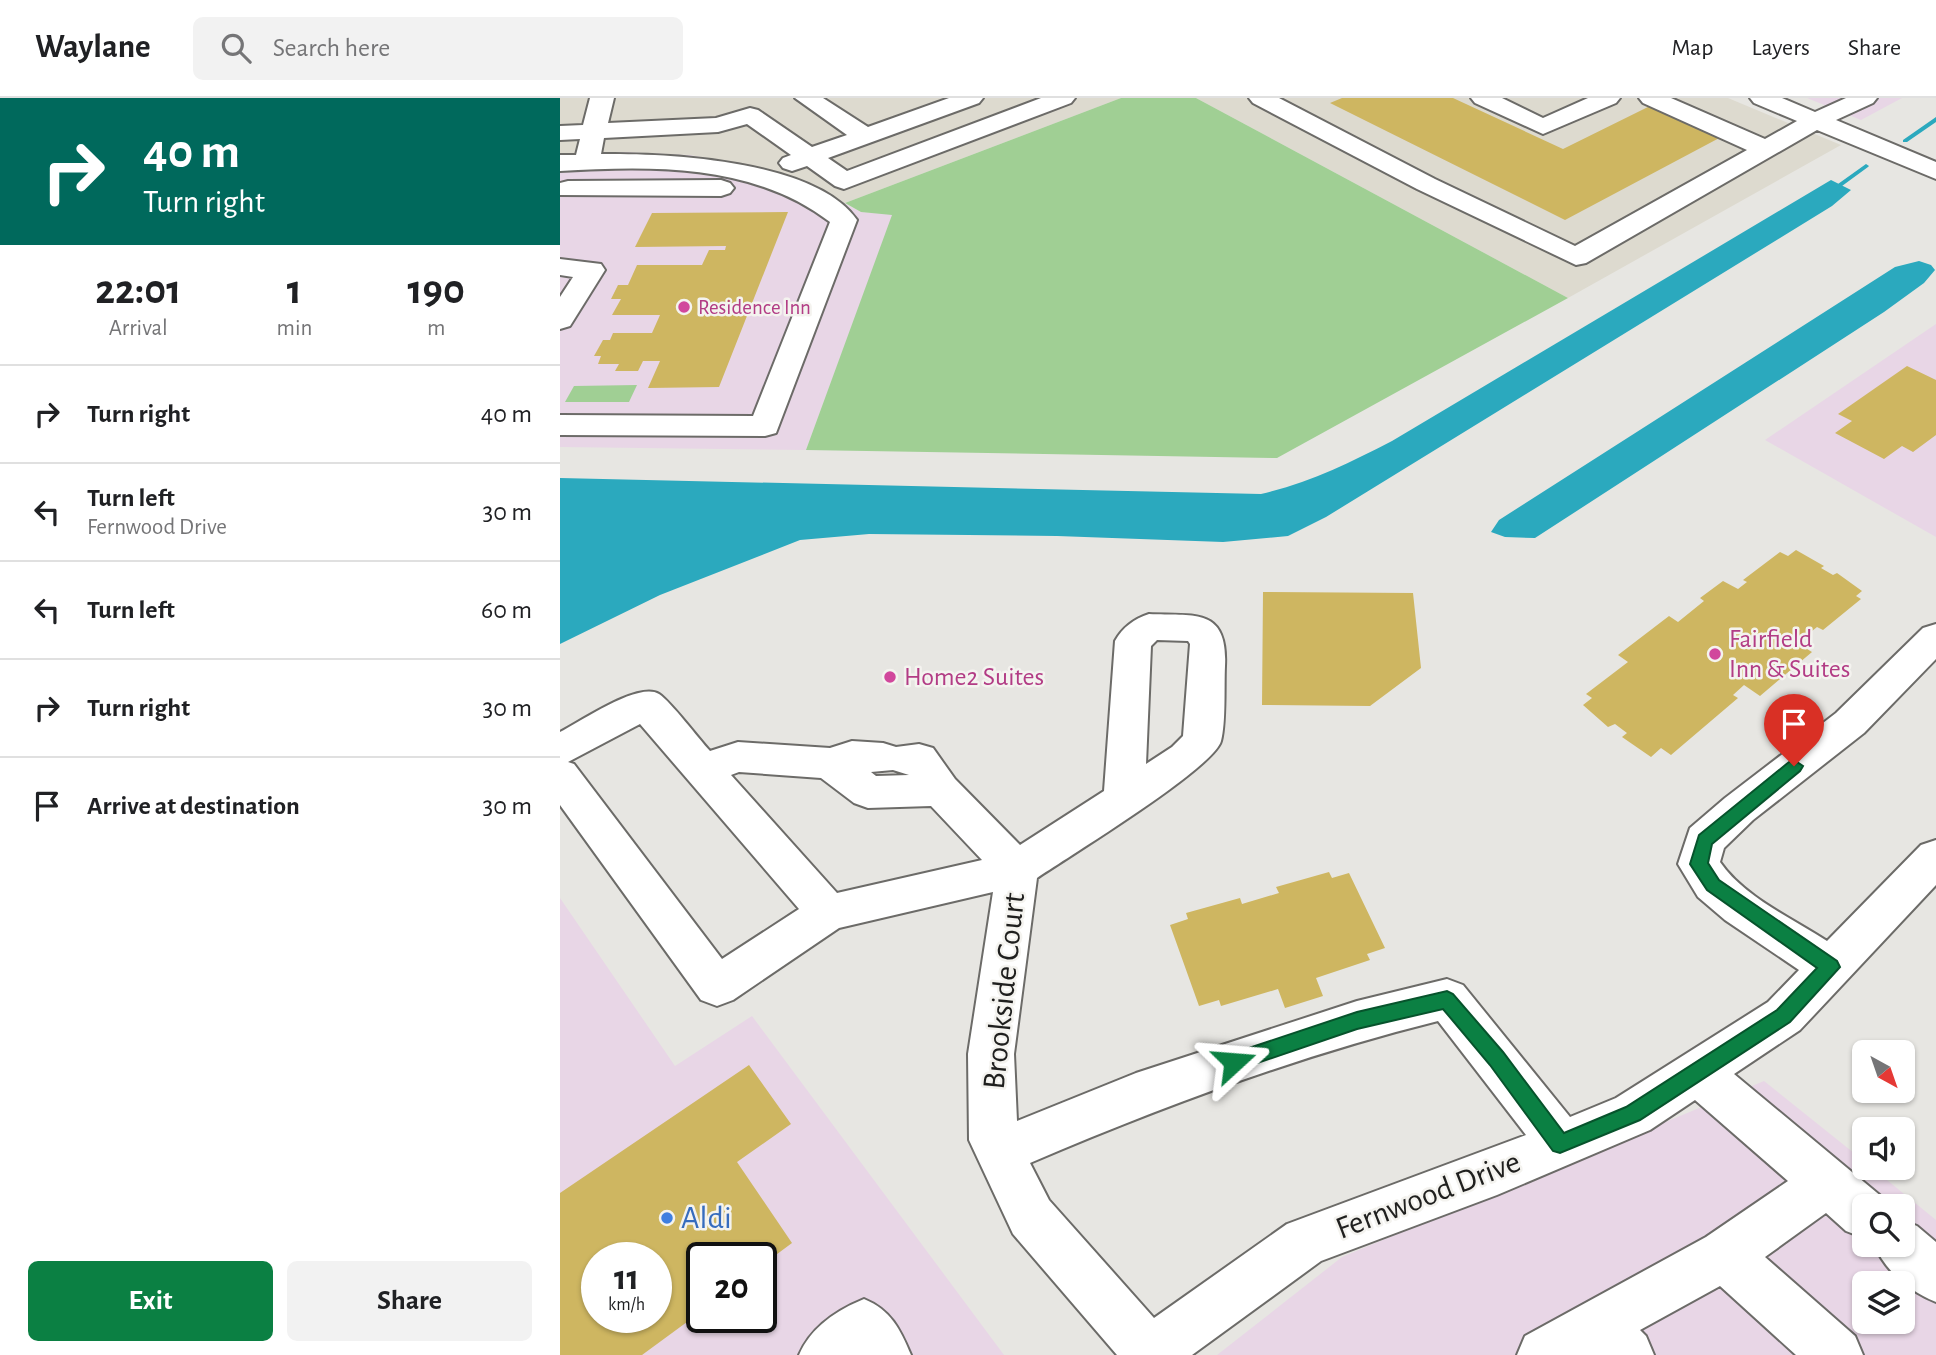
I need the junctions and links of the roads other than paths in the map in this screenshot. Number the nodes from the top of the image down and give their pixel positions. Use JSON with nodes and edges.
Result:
{"nodes":[{"id":1,"x":602,"y":98,"type":"edge"},
{"id":2,"x":726,"y":98,"type":"edge"},
{"id":3,"x":807,"y":98,"type":"edge"},
{"id":4,"x":898,"y":98,"type":"edge"},
{"id":5,"x":971,"y":98,"type":"edge"},
{"id":6,"x":1063,"y":98,"type":"edge"},
{"id":7,"x":1261,"y":98,"type":"edge"},
{"id":8,"x":1483,"y":98,"type":"edge"},
{"id":9,"x":1651,"y":98,"type":"edge"},
{"id":10,"x":1762,"y":98,"type":"edge"},
{"id":11,"x":1865,"y":98,"type":"edge"},
{"id":12,"x":1593,"y":100,"type":"edge"},
{"id":13,"x":652,"y":105,"type":"dead end"},
{"id":14,"x":924,"y":115,"type":"junction"},
{"id":15,"x":750,"y":116,"type":"junction"},
{"id":16,"x":1815,"y":121,"type":"junction"},
{"id":17,"x":680,"y":127,"type":"junction"},
{"id":18,"x":595,"y":131,"type":"junction"},
{"id":19,"x":560,"y":133,"type":"edge"},
{"id":20,"x":865,"y":136,"type":"junction"},
{"id":21,"x":1766,"y":149,"type":"junction"},
{"id":22,"x":811,"y":156,"type":"junction"},
{"id":23,"x":586,"y":161,"type":"junction"},
{"id":24,"x":560,"y":163,"type":"edge"},
{"id":25,"x":1936,"y":171,"type":"edge"},
{"id":26,"x":771,"y":178,"type":"junction"},
{"id":27,"x":564,"y":196,"type":"edge"},
{"id":28,"x":560,"y":267,"type":"edge"},
{"id":29,"x":560,"y":320,"type":"edge"},
{"id":30,"x":560,"y":425,"type":"edge"},
{"id":31,"x":1936,"y":636,"type":"edge"},
{"id":32,"x":560,"y":750,"type":"edge"},
{"id":33,"x":830,"y":763,"type":"junction"},
{"id":34,"x":703,"y":769,"type":"junction"},
{"id":35,"x":560,"y":775,"type":"edge"},
{"id":36,"x":941,"y":790,"type":"junction"},
{"id":37,"x":1124,"y":799,"type":"dead end"},
{"id":38,"x":1936,"y":857,"type":"edge"},
{"id":39,"x":1017,"y":869,"type":"junction"},
{"id":40,"x":828,"y":913,"type":"junction"},
{"id":41,"x":1830,"y":967,"type":"junction"},
{"id":42,"x":1696,"y":1072,"type":"junction"},
{"id":43,"x":1560,"y":1144,"type":"junction"},
{"id":44,"x":999,"y":1152,"type":"junction"},
{"id":45,"x":1846,"y":1199,"type":"edge"},
{"id":46,"x":1724,"y":1255,"type":"junction"},
{"id":47,"x":1914,"y":1257,"type":"edge"},
{"id":48,"x":1936,"y":1276,"type":"edge"},
{"id":49,"x":1612,"y":1341,"type":"edge"},
{"id":50,"x":1149,"y":1354,"type":"edge"},
{"id":51,"x":826,"y":1355,"type":"edge"},
{"id":52,"x":884,"y":1355,"type":"edge"},
{"id":53,"x":1544,"y":1355,"type":"edge"},
{"id":54,"x":1836,"y":1355,"type":"edge"}],
"edges":[{"from":1,"to":18,"type":"street"},
{"from":2,"to":15,"type":"street"},
{"from":3,"to":20,"type":"street"},
{"from":4,"to":14,"type":"street"},
{"from":5,"to":14,"type":"street"},
{"from":6,"to":22,"type":"street"},
{"from":7,"to":21,"type":"street"},
{"from":8,"to":12,"type":"street"},
{"from":9,"to":21,"type":"street"},
{"from":10,"to":16,"type":"street"},
{"from":11,"to":16,"type":"street"},
{"from":13,"to":17,"type":"street"},
{"from":14,"to":20,"type":"street"},
{"from":15,"to":17,"type":"street"},
{"from":15,"to":22,"type":"street"},
{"from":16,"to":21,"type":"street"},
{"from":16,"to":25,"type":"street"},
{"from":17,"to":18,"type":"street"},
{"from":18,"to":19,"type":"street"},
{"from":18,"to":23,"type":"street"},
{"from":20,"to":22,"type":"street"},
{"from":22,"to":26,"type":"street"},
{"from":23,"to":24,"type":"street"},
{"from":23,"to":26,"type":"street"},
{"from":23,"to":27,"type":"street"},
{"from":26,"to":27,"type":"street"},
{"from":26,"to":30,"type":"street"},
{"from":28,"to":29,"type":"street"},
{"from":31,"to":41,"type":"street"},
{"from":32,"to":34,"type":"street"},
{"from":33,"to":34,"type":"street"},
{"from":33,"to":36,"type":"street"},
{"from":33,"to":36,"type":"street"},
{"from":34,"to":40,"type":"street"},
{"from":35,"to":40,"type":"street"},
{"from":36,"to":39,"type":"street"},
{"from":37,"to":39,"type":"street"},
{"from":38,"to":41,"type":"street","name":"Fernwood Drive"},
{"from":39,"to":40,"type":"street"},
{"from":39,"to":44,"type":"street","name":"Brookside Court"},
{"from":41,"to":42,"type":"street","name":"Fernwood Drive"},
{"from":42,"to":43,"type":"street","name":"Fernwood Drive"},
{"from":42,"to":45,"type":"street"},
{"from":43,"to":44,"type":"street"},
{"from":43,"to":50,"type":"street","name":"Fernwood Drive"},
{"from":44,"to":50,"type":"street","name":"Brookside Court"},
{"from":45,"to":46,"type":"street"},
{"from":46,"to":49,"type":"street"},
{"from":46,"to":54,"type":"street"},
{"from":47,"to":48,"type":"street"},
{"from":49,"to":53,"type":"street"},
{"from":51,"to":52,"type":"street"}]}
